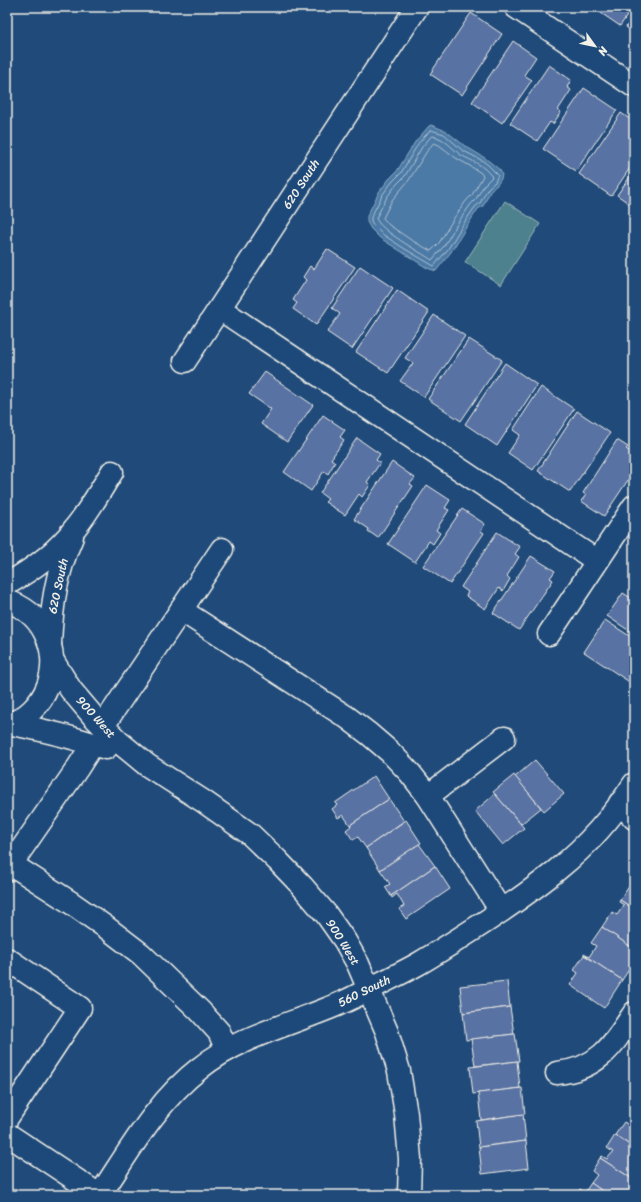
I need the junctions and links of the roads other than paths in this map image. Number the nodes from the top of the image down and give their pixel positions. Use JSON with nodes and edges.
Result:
{"nodes":[{"id":1,"x":417,"y":7,"type":"edge"},
{"id":2,"x":516,"y":7,"type":"edge"},
{"id":3,"x":634,"y":86,"type":"edge"},
{"id":4,"x":220,"y":309,"type":"junction"},
{"id":5,"x":185,"y":361,"type":"dead end"},
{"id":6,"x":112,"y":472,"type":"dead end"},
{"id":7,"x":634,"y":506,"type":"edge"},
{"id":8,"x":75,"y":529,"type":"junction"},
{"id":9,"x":222,"y":549,"type":"dead end"},
{"id":10,"x":597,"y":561,"type":"junction"},
{"id":11,"x":7,"y":584,"type":"edge"},
{"id":12,"x":7,"y":601,"type":"edge"},
{"id":13,"x":181,"y":610,"type":"junction"},
{"id":14,"x":549,"y":634,"type":"dead end"},
{"id":15,"x":51,"y":653,"type":"junction"},
{"id":16,"x":10,"y":724,"type":"edge"},
{"id":17,"x":98,"y":735,"type":"junction"},
{"id":18,"x":504,"y":738,"type":"dead end"},
{"id":19,"x":634,"y":784,"type":"edge"},
{"id":20,"x":428,"y":796,"type":"junction"},
{"id":21,"x":627,"y":811,"type":"edge"},
{"id":22,"x":9,"y":867,"type":"edge"},
{"id":23,"x":501,"y":911,"type":"junction"},
{"id":24,"x":7,"y":959,"type":"edge"},
{"id":25,"x":369,"y":989,"type":"junction"},
{"id":26,"x":634,"y":1013,"type":"edge"},
{"id":27,"x":227,"y":1050,"type":"junction"},
{"id":28,"x":557,"y":1072,"type":"dead end"},
{"id":29,"x":7,"y":1118,"type":"edge"},
{"id":30,"x":7,"y":1134,"type":"edge"},
{"id":31,"x":100,"y":1195,"type":"edge"},
{"id":32,"x":409,"y":1195,"type":"edge"}],
"edges":[{"from":1,"to":4,"type":"street","name":"620 South"},
{"from":2,"to":3,"type":"street"},
{"from":4,"to":5,"type":"street","name":"620 South"},
{"from":4,"to":10,"type":"street"},
{"from":6,"to":8,"type":"street","name":"620 South"},
{"from":7,"to":10,"type":"street"},
{"from":8,"to":11,"type":"street","name":"620 South"},
{"from":8,"to":15,"type":"street","name":"620 South"},
{"from":9,"to":13,"type":"street"},
{"from":10,"to":14,"type":"street"},
{"from":12,"to":15,"type":"street","name":"900 West"},
{"from":13,"to":17,"type":"street"},
{"from":13,"to":20,"type":"street"},
{"from":15,"to":16,"type":"street","name":"620 South"},
{"from":15,"to":17,"type":"street","name":"900 West"},
{"from":16,"to":17,"type":"street","name":"900 West"},
{"from":17,"to":22,"type":"street"},
{"from":17,"to":25,"type":"street","name":"900 West"},
{"from":18,"to":20,"type":"street"},
{"from":19,"to":21,"type":"street","name":"560 South"},
{"from":20,"to":23,"type":"street"},
{"from":21,"to":23,"type":"street","name":"560 South"},
{"from":22,"to":27,"type":"street"},
{"from":23,"to":25,"type":"street","name":"560 South"},
{"from":24,"to":29,"type":"street"},
{"from":25,"to":27,"type":"street","name":"560 South"},
{"from":25,"to":32,"type":"street","name":"900 West"},
{"from":26,"to":28,"type":"street"},
{"from":27,"to":31,"type":"street","name":"560 South"},
{"from":30,"to":31,"type":"street"}]}
